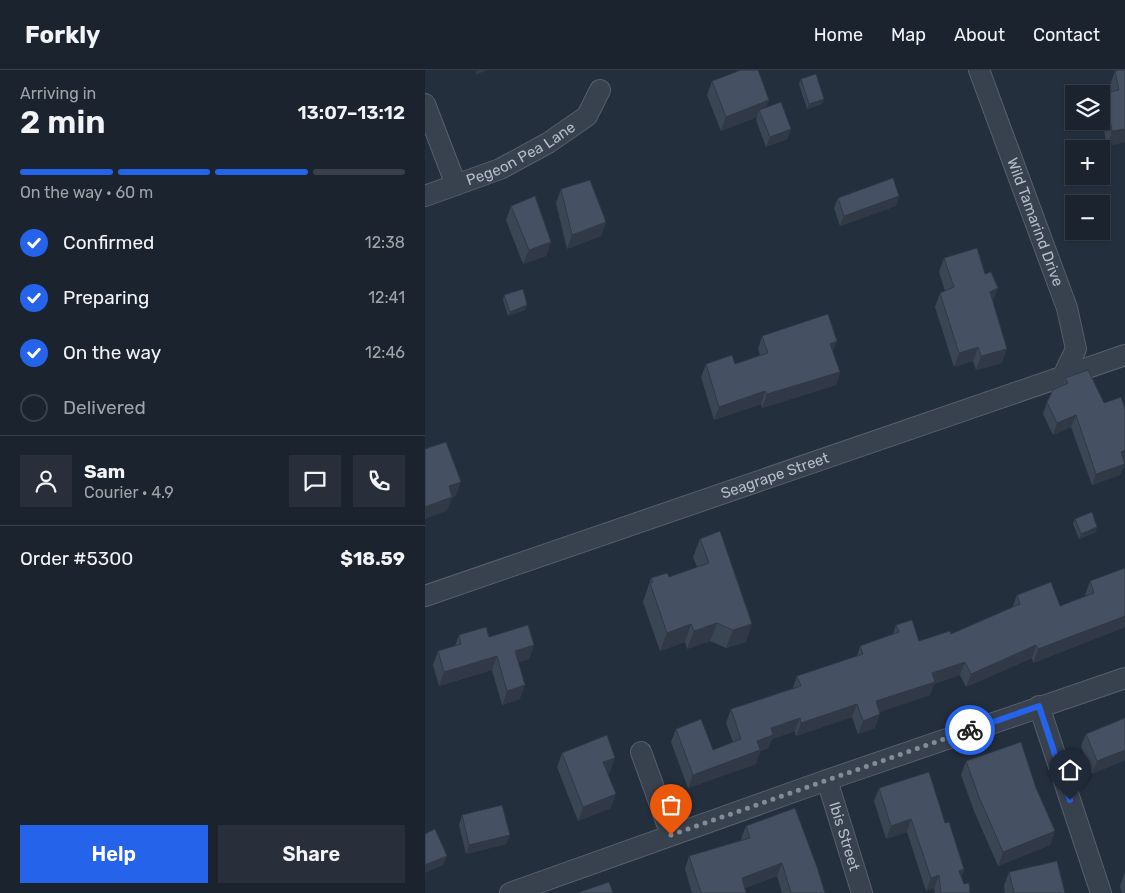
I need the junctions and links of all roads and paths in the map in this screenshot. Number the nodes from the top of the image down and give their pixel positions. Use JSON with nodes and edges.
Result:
{"nodes":[{"id":1,"x":979,"y":70,"type":"edge"},
{"id":2,"x":600,"y":90,"type":"dead end"},
{"id":3,"x":425,"y":104,"type":"edge"},
{"id":4,"x":455,"y":185,"type":"junction"},
{"id":5,"x":425,"y":196,"type":"edge"},
{"id":6,"x":1125,"y":355,"type":"edge"},
{"id":7,"x":1063,"y":376,"type":"junction"},
{"id":8,"x":425,"y":596,"type":"edge"},
{"id":9,"x":1125,"y":678,"type":"edge"},
{"id":10,"x":1039,"y":706,"type":"junction"},
{"id":11,"x":641,"y":752,"type":"dead end"},
{"id":12,"x":827,"y":780,"type":"junction"},
{"id":13,"x":671,"y":835,"type":"junction"},
{"id":14,"x":509,"y":893,"type":"edge"},
{"id":15,"x":861,"y":893,"type":"edge"},
{"id":16,"x":1101,"y":893,"type":"edge"}],
"edges":[{"from":1,"to":7,"type":"street","name":"Wild Tamarind Drive"},
{"from":2,"to":4,"type":"street","name":"Pegeon Pea Lane"},
{"from":3,"to":4,"type":"street"},
{"from":4,"to":5,"type":"street","name":"Pegeon Pea Lane"},
{"from":6,"to":7,"type":"street","name":"Seagrape Street"},
{"from":7,"to":8,"type":"street","name":"Seagrape Street"},
{"from":9,"to":10,"type":"street"},
{"from":10,"to":12,"type":"street"},
{"from":10,"to":16,"type":"street"},
{"from":11,"to":13,"type":"street"},
{"from":12,"to":13,"type":"street"},
{"from":12,"to":15,"type":"street","name":"Ibis Street"},
{"from":13,"to":14,"type":"street"}]}
